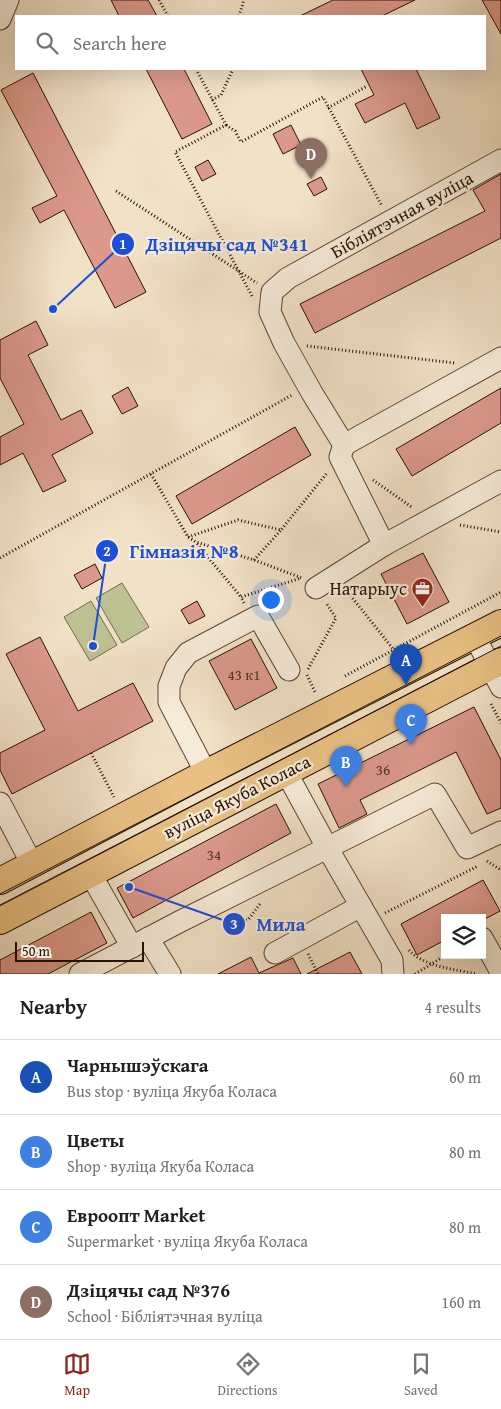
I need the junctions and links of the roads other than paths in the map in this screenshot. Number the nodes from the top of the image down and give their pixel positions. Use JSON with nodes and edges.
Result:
{"nodes":[{"id":1,"x":8,"y":0,"type":"edge"},
{"id":2,"x":0,"y":19,"type":"edge"},
{"id":3,"x":501,"y":160,"type":"edge"},
{"id":4,"x":493,"y":362,"type":"edge"},
{"id":5,"x":342,"y":451,"type":"junction"},
{"id":6,"x":501,"y":481,"type":"edge"},
{"id":7,"x":384,"y":545,"type":"junction"},
{"id":8,"x":309,"y":579,"type":"road end"},
{"id":9,"x":501,"y":623,"type":"edge"},
{"id":10,"x":475,"y":637,"type":"junction"},
{"id":11,"x":289,"y":670,"type":"dead end"},
{"id":12,"x":497,"y":672,"type":"edge"},
{"id":13,"x":286,"y":772,"type":"junction"},
{"id":14,"x":206,"y":773,"type":"junction"},
{"id":15,"x":0,"y":803,"type":"edge"},
{"id":16,"x":501,"y":832,"type":"edge"},
{"id":17,"x":328,"y":849,"type":"junction"},
{"id":18,"x":32,"y":864,"type":"junction"},
{"id":19,"x":90,"y":873,"type":"junction"},
{"id":20,"x":0,"y":881,"type":"edge"},
{"id":21,"x":365,"y":914,"type":"junction"},
{"id":22,"x":0,"y":921,"type":"edge"},
{"id":23,"x":140,"y":943,"type":"junction"},
{"id":24,"x":486,"y":945,"type":"edge"},
{"id":25,"x":275,"y":952,"type":"dead end"},
{"id":26,"x":501,"y":972,"type":"edge"},
{"id":27,"x":80,"y":974,"type":"edge"},
{"id":28,"x":170,"y":974,"type":"edge"},
{"id":29,"x":393,"y":974,"type":"edge"}],
"edges":[{"from":1,"to":2,"type":"street"},
{"from":3,"to":5,"type":"street","name":"Бібліятэчная вуліца"},
{"from":4,"to":5,"type":"street"},
{"from":5,"to":7,"type":"street"},
{"from":6,"to":7,"type":"street"},
{"from":7,"to":8,"type":"street"},
{"from":9,"to":10,"type":"main road","name":"вуліца Якуба Коласа"},
{"from":10,"to":12,"type":"street"},
{"from":10,"to":14,"type":"main road","name":"вуліца Якуба Коласа"},
{"from":11,"to":14,"type":"street"},
{"from":12,"to":13,"type":"main road","name":"вуліца Якуба Коласа"},
{"from":13,"to":17,"type":"street"},
{"from":13,"to":19,"type":"main road","name":"вуліца Якуба Коласа"},
{"from":14,"to":18,"type":"main road","name":"вуліца Якуба Коласа"},
{"from":15,"to":18,"type":"street"},
{"from":16,"to":17,"type":"street"},
{"from":17,"to":21,"type":"street"},
{"from":17,"to":23,"type":"street"},
{"from":18,"to":20,"type":"main road","name":"вуліца Якуба Коласа"},
{"from":19,"to":22,"type":"main road","name":"вуліца Якуба Коласа"},
{"from":19,"to":23,"type":"street"},
{"from":21,"to":25,"type":"street"},
{"from":21,"to":29,"type":"street"},
{"from":23,"to":27,"type":"street"},
{"from":23,"to":28,"type":"street"},
{"from":24,"to":26,"type":"street"}]}
